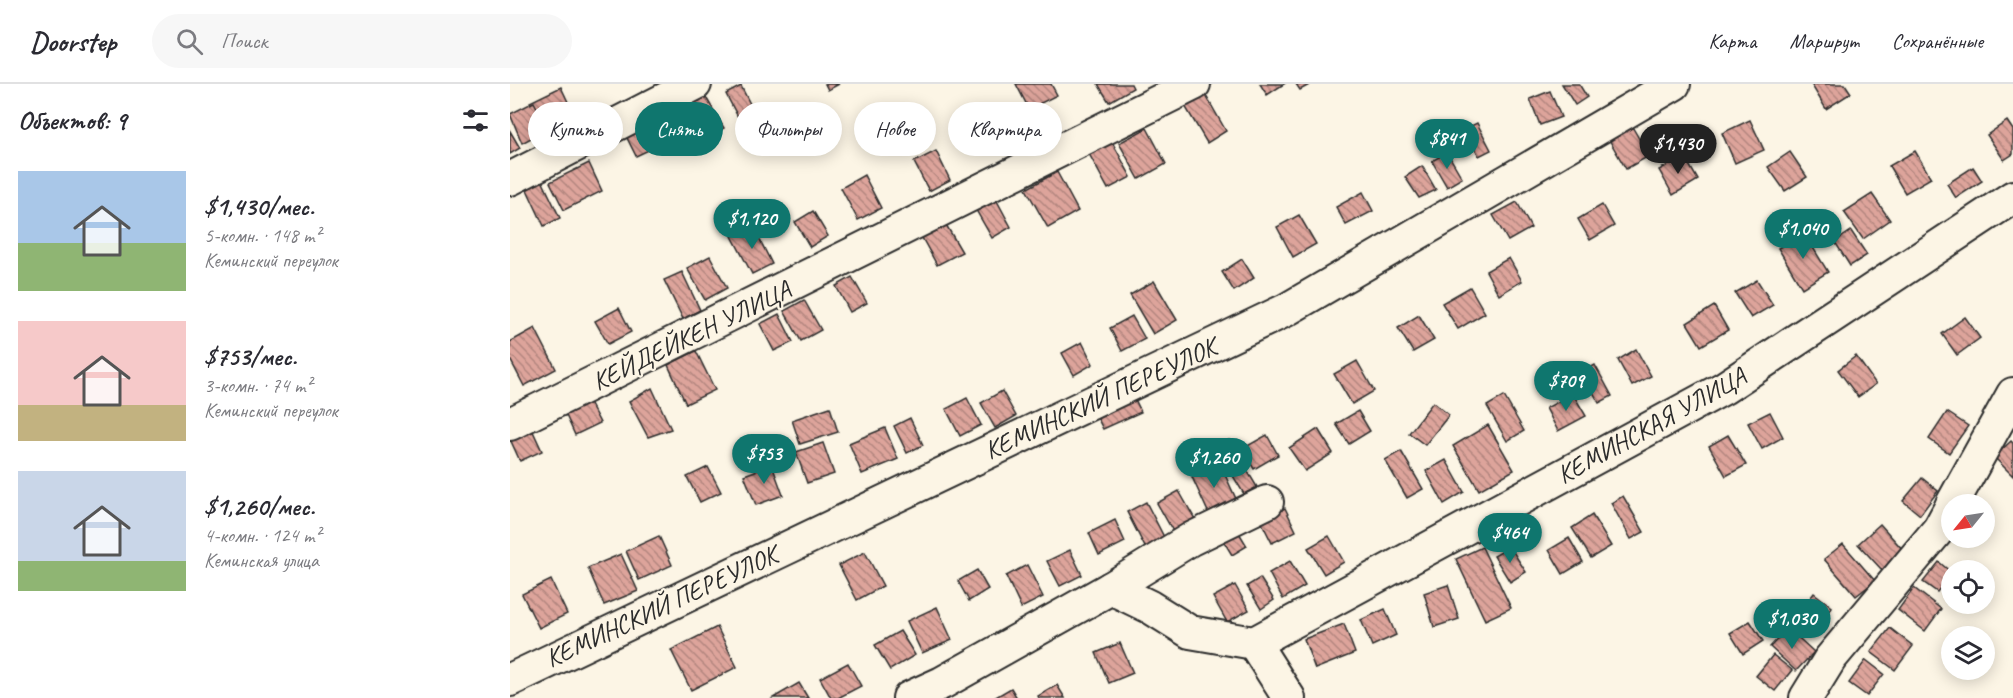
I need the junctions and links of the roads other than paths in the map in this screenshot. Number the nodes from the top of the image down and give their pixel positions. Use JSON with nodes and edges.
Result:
{"nodes":[{"id":1,"x":695,"y":84,"type":"edge"},
{"id":2,"x":1194,"y":84,"type":"edge"},
{"id":3,"x":1674,"y":84,"type":"edge"},
{"id":4,"x":510,"y":179,"type":"edge"},
{"id":5,"x":2013,"y":197,"type":"edge"},
{"id":6,"x":2013,"y":394,"type":"edge"},
{"id":7,"x":510,"y":424,"type":"edge"},
{"id":8,"x":1958,"y":494,"type":"edge"},
{"id":9,"x":1267,"y":502,"type":"dead end"},
{"id":10,"x":1941,"y":525,"type":"edge"},
{"id":11,"x":1111,"y":588,"type":"junction"},
{"id":12,"x":1254,"y":643,"type":"junction"},
{"id":13,"x":510,"y":680,"type":"edge"},
{"id":14,"x":909,"y":698,"type":"edge"},
{"id":15,"x":1289,"y":698,"type":"edge"},
{"id":16,"x":1806,"y":698,"type":"edge"}],
"edges":[{"from":1,"to":4,"type":"street"},
{"from":2,"to":7,"type":"street","name":"КЕЙДЕЙКЕН УЛИЦА"},
{"from":3,"to":13,"type":"street","name":"КЕМИНСКИЙ ПЕРЕУЛОК"},
{"from":5,"to":12,"type":"street","name":"КЕМИНСКАЯ УЛИЦА"},
{"from":6,"to":8,"type":"street"},
{"from":9,"to":11,"type":"street"},
{"from":10,"to":16,"type":"street"},
{"from":11,"to":12,"type":"street"},
{"from":11,"to":14,"type":"street"},
{"from":12,"to":15,"type":"street"}]}
